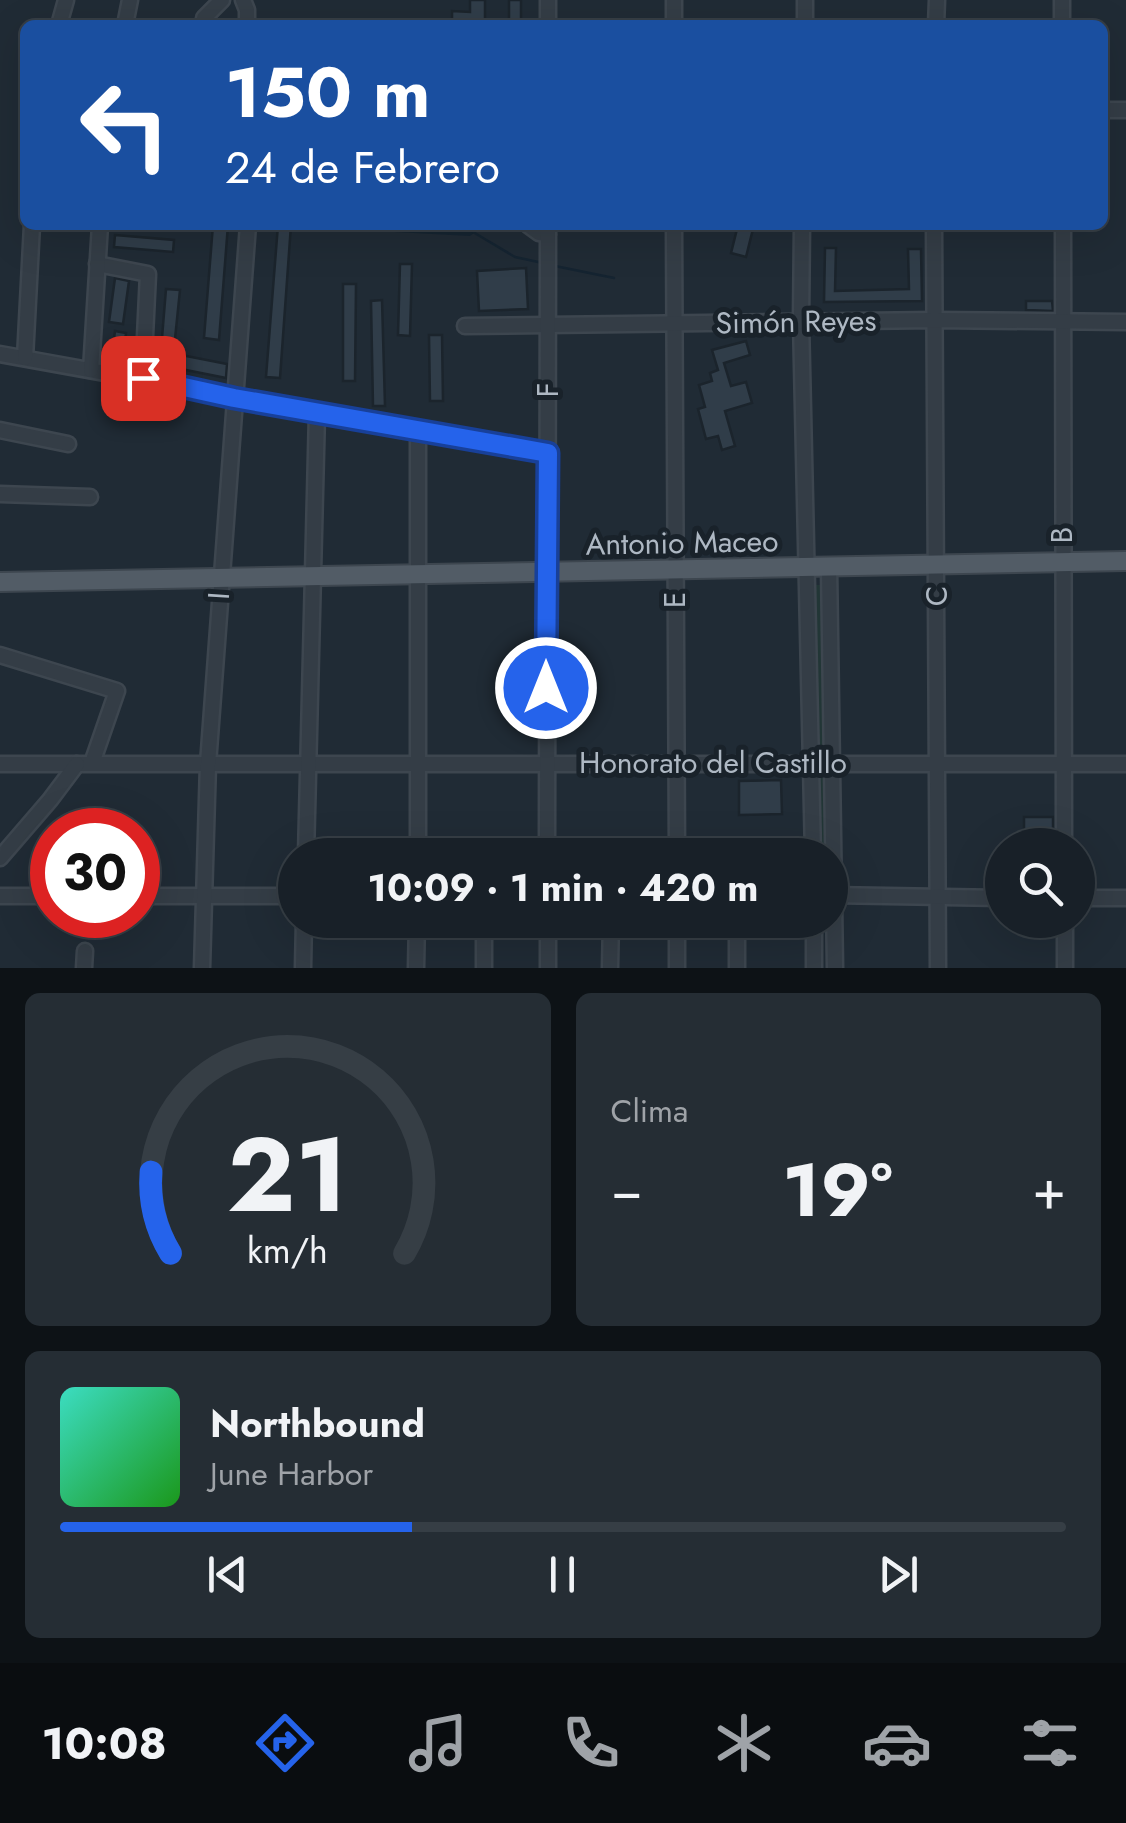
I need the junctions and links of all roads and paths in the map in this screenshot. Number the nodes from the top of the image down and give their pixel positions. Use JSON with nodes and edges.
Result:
{"nodes":[{"id":1,"x":222,"y":0,"type":"edge"},
{"id":2,"x":204,"y":18,"type":"dead end"},
{"id":3,"x":32,"y":230,"type":"edge"},
{"id":4,"x":100,"y":230,"type":"edge"},
{"id":5,"x":248,"y":230,"type":"edge"},
{"id":6,"x":674,"y":230,"type":"edge"},
{"id":7,"x":802,"y":230,"type":"edge"},
{"id":8,"x":934,"y":230,"type":"edge"},
{"id":9,"x":1062,"y":230,"type":"edge"},
{"id":10,"x":548,"y":234,"type":"edge"},
{"id":11,"x":97,"y":264,"type":"junction"},
{"id":12,"x":934,"y":320,"type":"junction"},
{"id":13,"x":800,"y":321,"type":"junction"},
{"id":14,"x":1063,"y":322,"type":"junction"},
{"id":15,"x":1126,"y":322,"type":"edge"},
{"id":16,"x":548,"y":324,"type":"junction"},
{"id":17,"x":674,"y":324,"type":"junction"},
{"id":18,"x":465,"y":326,"type":"dead end"},
{"id":19,"x":0,"y":354,"type":"edge"},
{"id":20,"x":26,"y":358,"type":"junction"},
{"id":21,"x":91,"y":370,"type":"junction"},
{"id":22,"x":143,"y":378,"type":"junction"},
{"id":23,"x":234,"y":398,"type":"junction"},
{"id":24,"x":317,"y":412,"type":"junction"},
{"id":25,"x":0,"y":430,"type":"edge"},
{"id":26,"x":418,"y":432,"type":"junction"},
{"id":27,"x":68,"y":444,"type":"dead end"},
{"id":28,"x":548,"y":453,"type":"junction"},
{"id":29,"x":0,"y":494,"type":"edge"},
{"id":30,"x":90,"y":497,"type":"dead end"},
{"id":31,"x":1126,"y":561,"type":"edge"},
{"id":32,"x":1062,"y":563,"type":"junction"},
{"id":33,"x":936,"y":564,"type":"junction"},
{"id":34,"x":829,"y":567,"type":"junction"},
{"id":35,"x":806,"y":568,"type":"junction"},
{"id":36,"x":675,"y":571,"type":"junction"},
{"id":37,"x":547,"y":573,"type":"junction"},
{"id":38,"x":417,"y":575,"type":"junction"},
{"id":39,"x":314,"y":576,"type":"junction"},
{"id":40,"x":220,"y":578,"type":"junction"},
{"id":41,"x":0,"y":582,"type":"edge"},
{"id":42,"x":0,"y":655,"type":"edge"},
{"id":43,"x":84,"y":763,"type":"junction"},
{"id":44,"x":811,"y":763,"type":"junction"},
{"id":45,"x":832,"y":763,"type":"junction"},
{"id":46,"x":0,"y":764,"type":"edge"},
{"id":47,"x":208,"y":764,"type":"junction"},
{"id":48,"x":419,"y":764,"type":"junction"},
{"id":49,"x":546,"y":764,"type":"junction"},
{"id":50,"x":676,"y":764,"type":"junction"},
{"id":51,"x":938,"y":764,"type":"junction"},
{"id":52,"x":1064,"y":764,"type":"junction"},
{"id":53,"x":1126,"y":764,"type":"edge"},
{"id":54,"x":309,"y":765,"type":"junction"},
{"id":55,"x":1064,"y":828,"type":"edge"},
{"id":56,"x":307,"y":838,"type":"edge"},
{"id":57,"x":418,"y":838,"type":"edge"},
{"id":58,"x":547,"y":838,"type":"edge"},
{"id":59,"x":677,"y":838,"type":"edge"},
{"id":60,"x":813,"y":838,"type":"edge"},
{"id":61,"x":832,"y":838,"type":"edge"},
{"id":62,"x":0,"y":858,"type":"edge"},
{"id":63,"x":848,"y":895,"type":"edge"},
{"id":64,"x":0,"y":896,"type":"edge"},
{"id":65,"x":30,"y":896,"type":"edge"},
{"id":66,"x":160,"y":896,"type":"edge"},
{"id":67,"x":203,"y":896,"type":"junction"},
{"id":68,"x":278,"y":896,"type":"edge"},
{"id":69,"x":938,"y":898,"type":"junction"},
{"id":70,"x":985,"y":898,"type":"edge"},
{"id":71,"x":1095,"y":898,"type":"edge"},
{"id":72,"x":1126,"y":898,"type":"edge"},
{"id":73,"x":304,"y":938,"type":"edge"},
{"id":74,"x":417,"y":938,"type":"edge"},
{"id":75,"x":484,"y":938,"type":"edge"},
{"id":76,"x":548,"y":938,"type":"edge"},
{"id":77,"x":610,"y":938,"type":"edge"},
{"id":78,"x":677,"y":938,"type":"edge"},
{"id":79,"x":737,"y":938,"type":"edge"},
{"id":80,"x":814,"y":938,"type":"edge"},
{"id":81,"x":834,"y":938,"type":"edge"},
{"id":82,"x":1064,"y":938,"type":"edge"},
{"id":83,"x":85,"y":951,"type":"dead end"},
{"id":84,"x":84,"y":968,"type":"edge"},
{"id":85,"x":202,"y":968,"type":"edge"},
{"id":86,"x":303,"y":968,"type":"edge"},
{"id":87,"x":416,"y":968,"type":"edge"},
{"id":88,"x":484,"y":968,"type":"edge"},
{"id":89,"x":548,"y":968,"type":"edge"},
{"id":90,"x":610,"y":968,"type":"edge"},
{"id":91,"x":677,"y":968,"type":"edge"},
{"id":92,"x":737,"y":968,"type":"edge"},
{"id":93,"x":814,"y":968,"type":"edge"},
{"id":94,"x":835,"y":968,"type":"edge"},
{"id":95,"x":938,"y":968,"type":"edge"},
{"id":96,"x":1065,"y":968,"type":"edge"}],
"edges":[{"from":1,"to":2,"type":"street"},
{"from":3,"to":20,"type":"street"},
{"from":4,"to":11,"type":"street"},
{"from":5,"to":23,"type":"street","name":"I"},
{"from":6,"to":17,"type":"street","name":"E"},
{"from":7,"to":13,"type":"street"},
{"from":8,"to":12,"type":"street","name":"C"},
{"from":9,"to":14,"type":"street","name":"B"},
{"from":10,"to":16,"type":"street","name":"F"},
{"from":11,"to":21,"type":"street"},
{"from":11,"to":22,"type":"street"},
{"from":12,"to":13,"type":"street","name":"Simón Reyes"},
{"from":12,"to":14,"type":"street","name":"Simón Reyes"},
{"from":12,"to":33,"type":"street","name":"C"},
{"from":13,"to":17,"type":"street","name":"Simón Reyes"},
{"from":13,"to":35,"type":"street"},
{"from":14,"to":15,"type":"street","name":"Simón Reyes"},
{"from":14,"to":32,"type":"street","name":"B"},
{"from":16,"to":17,"type":"street","name":"Simón Reyes"},
{"from":16,"to":18,"type":"street","name":"Simón Reyes"},
{"from":16,"to":28,"type":"street","name":"F"},
{"from":17,"to":36,"type":"street","name":"E"},
{"from":19,"to":20,"type":"street"},
{"from":20,"to":21,"type":"street"},
{"from":21,"to":22,"type":"street"},
{"from":22,"to":23,"type":"street"},
{"from":23,"to":24,"type":"street"},
{"from":23,"to":40,"type":"street","name":"I"},
{"from":24,"to":26,"type":"street"},
{"from":24,"to":39,"type":"street"},
{"from":25,"to":27,"type":"street"},
{"from":26,"to":28,"type":"street"},
{"from":26,"to":38,"type":"street"},
{"from":28,"to":37,"type":"street","name":"F"},
{"from":29,"to":30,"type":"street"},
{"from":31,"to":32,"type":"main road","name":"Antonio Maceo"},
{"from":32,"to":33,"type":"main road","name":"Antonio Maceo"},
{"from":32,"to":52,"type":"street","name":"B"},
{"from":33,"to":34,"type":"main road","name":"Antonio Maceo"},
{"from":33,"to":51,"type":"street","name":"C"},
{"from":34,"to":35,"type":"main road","name":"Antonio Maceo"},
{"from":34,"to":45,"type":"street"},
{"from":35,"to":36,"type":"main road","name":"Antonio Maceo"},
{"from":35,"to":44,"type":"street"},
{"from":36,"to":37,"type":"main road","name":"Antonio Maceo"},
{"from":36,"to":50,"type":"street","name":"E"},
{"from":37,"to":38,"type":"main road","name":"Antonio Maceo"},
{"from":37,"to":49,"type":"street","name":"F"},
{"from":38,"to":39,"type":"main road","name":"Antonio Maceo"},
{"from":38,"to":48,"type":"street"},
{"from":39,"to":40,"type":"main road","name":"Antonio Maceo"},
{"from":39,"to":54,"type":"street"},
{"from":40,"to":41,"type":"main road","name":"Antonio Maceo"},
{"from":40,"to":47,"type":"street","name":"I"},
{"from":42,"to":43,"type":"street"},
{"from":43,"to":46,"type":"street","name":"Honorato del Castillo"},
{"from":43,"to":47,"type":"street","name":"Honorato del Castillo"},
{"from":43,"to":62,"type":"street"},
{"from":44,"to":45,"type":"street","name":"Honorato del Castillo"},
{"from":44,"to":50,"type":"street","name":"Honorato del Castillo"},
{"from":44,"to":60,"type":"street"},
{"from":45,"to":51,"type":"street","name":"Honorato del Castillo"},
{"from":45,"to":61,"type":"street"},
{"from":47,"to":54,"type":"street","name":"Honorato del Castillo"},
{"from":47,"to":67,"type":"street","name":"I"},
{"from":48,"to":49,"type":"street","name":"Honorato del Castillo"},
{"from":48,"to":54,"type":"street","name":"Honorato del Castillo"},
{"from":48,"to":57,"type":"street"},
{"from":49,"to":50,"type":"street","name":"Honorato del Castillo"},
{"from":49,"to":58,"type":"street","name":"F"},
{"from":50,"to":59,"type":"street","name":"E"},
{"from":51,"to":52,"type":"street","name":"Honorato del Castillo"},
{"from":51,"to":69,"type":"street","name":"C"},
{"from":52,"to":53,"type":"street","name":"Honorato del Castillo"},
{"from":52,"to":55,"type":"street","name":"B"},
{"from":54,"to":56,"type":"street"},
{"from":63,"to":69,"type":"street"},
{"from":64,"to":65,"type":"street"},
{"from":66,"to":67,"type":"street"},
{"from":67,"to":68,"type":"street"},
{"from":67,"to":85,"type":"street","name":"I"},
{"from":69,"to":70,"type":"street"},
{"from":69,"to":95,"type":"street","name":"C"},
{"from":71,"to":72,"type":"street"},
{"from":73,"to":86,"type":"street"},
{"from":74,"to":87,"type":"street"},
{"from":75,"to":88,"type":"street"},
{"from":76,"to":89,"type":"street"},
{"from":77,"to":90,"type":"street"},
{"from":78,"to":91,"type":"street"},
{"from":79,"to":92,"type":"street"},
{"from":80,"to":93,"type":"street"},
{"from":81,"to":94,"type":"street"},
{"from":82,"to":96,"type":"street"},
{"from":83,"to":84,"type":"street"}]}
